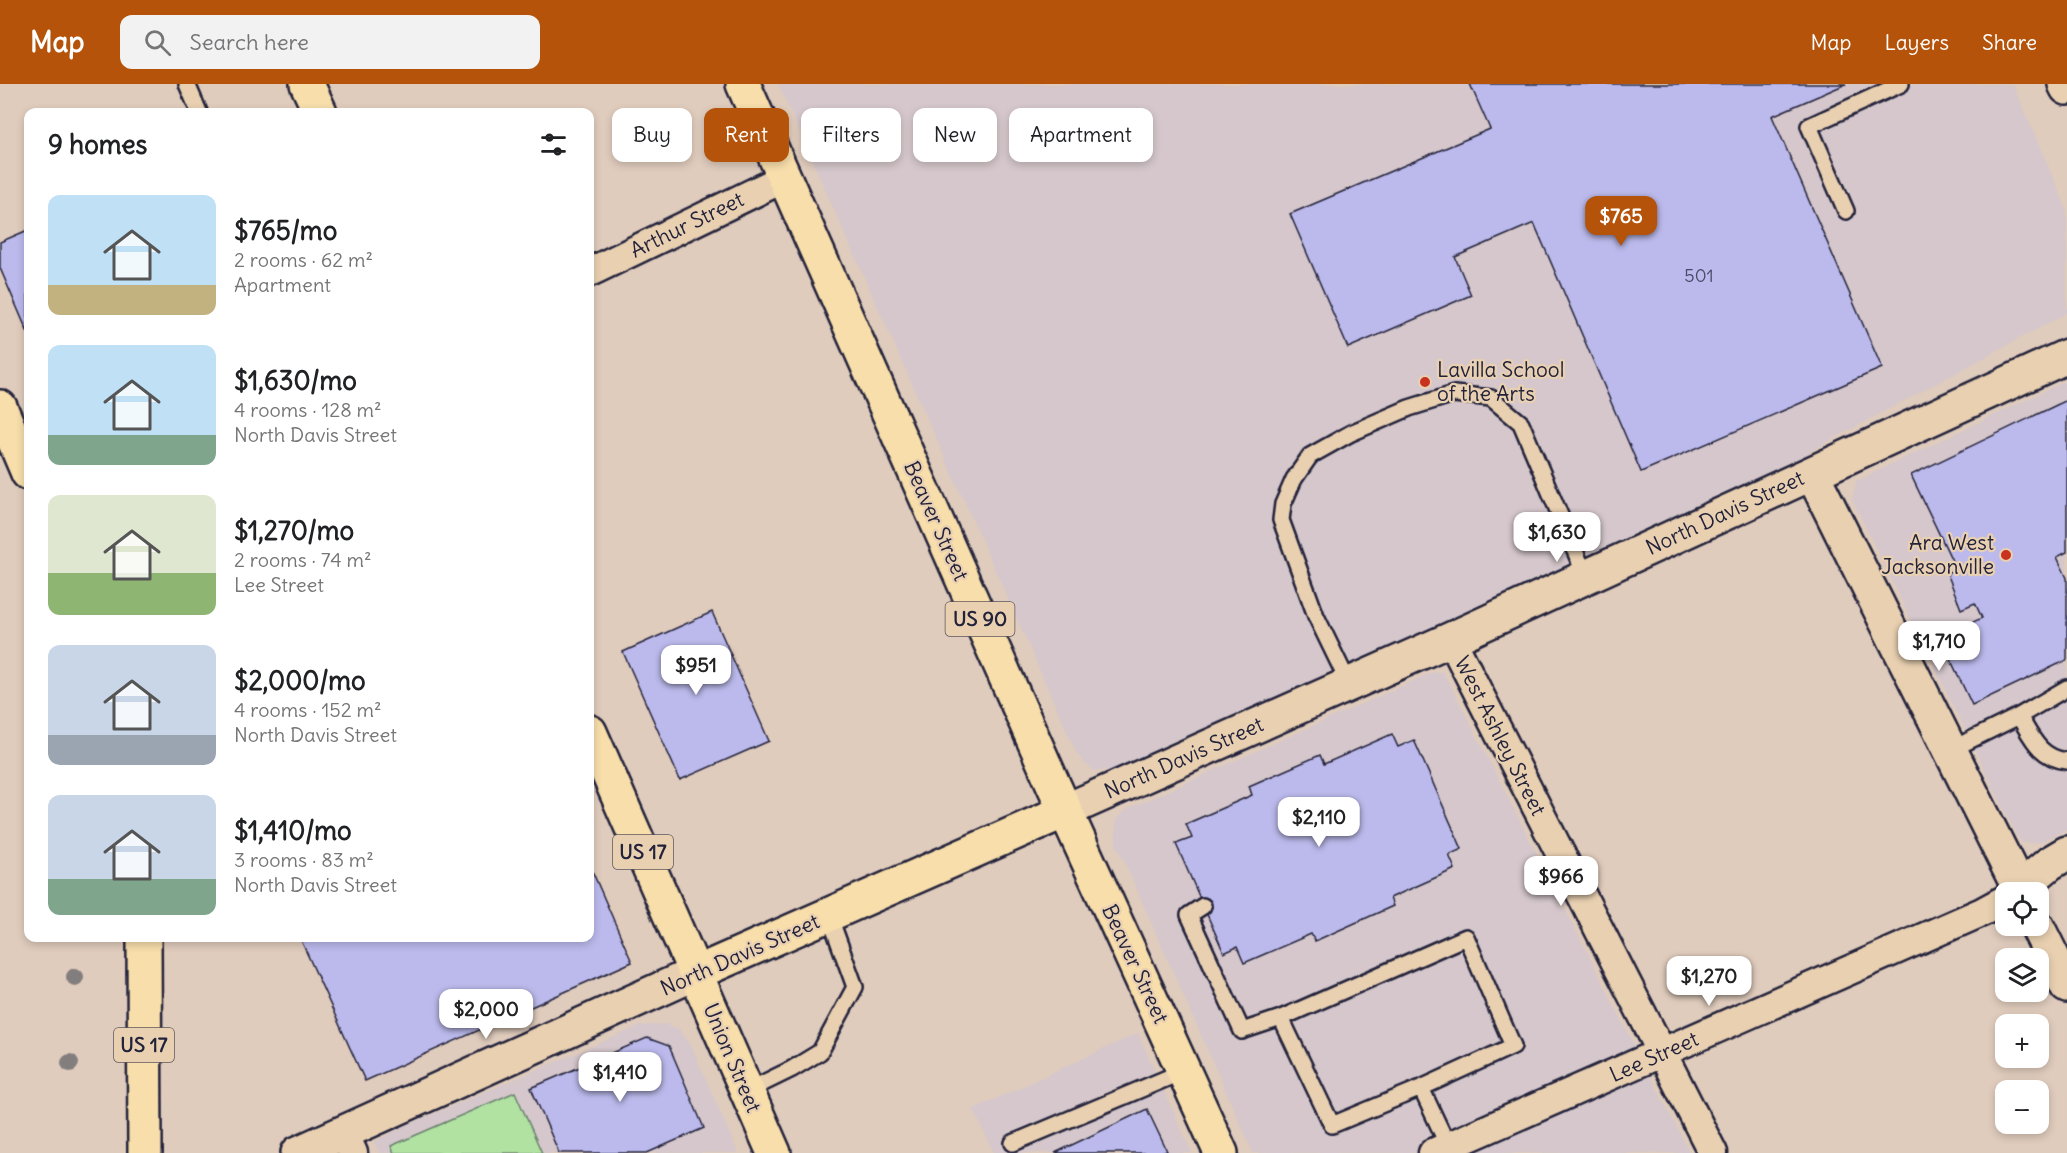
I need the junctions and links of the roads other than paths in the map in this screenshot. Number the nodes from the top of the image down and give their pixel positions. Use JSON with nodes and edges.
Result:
{"nodes":[{"id":1,"x":187,"y":84,"type":"edge"},
{"id":2,"x":307,"y":84,"type":"edge"},
{"id":3,"x":743,"y":84,"type":"edge"},
{"id":4,"x":1900,"y":84,"type":"edge"},
{"id":5,"x":2065,"y":84,"type":"edge"},
{"id":6,"x":2067,"y":88,"type":"edge"},
{"id":7,"x":197,"y":108,"type":"edge"},
{"id":8,"x":318,"y":108,"type":"edge"},
{"id":9,"x":784,"y":178,"type":"junction"},
{"id":10,"x":1846,"y":212,"type":"dead end"},
{"id":11,"x":594,"y":270,"type":"edge"},
{"id":12,"x":2067,"y":356,"type":"edge"},
{"id":13,"x":0,"y":407,"type":"edge"},
{"id":14,"x":24,"y":464,"type":"edge"},
{"id":15,"x":1812,"y":473,"type":"junction"},
{"id":16,"x":1586,"y":577,"type":"junction"},
{"id":17,"x":1451,"y":639,"type":"junction"},
{"id":18,"x":1349,"y":684,"type":"junction"},
{"id":19,"x":2067,"y":688,"type":"edge"},
{"id":20,"x":2019,"y":716,"type":"junction"},
{"id":21,"x":594,"y":741,"type":"edge"},
{"id":22,"x":1950,"y":750,"type":"junction"},
{"id":23,"x":2067,"y":761,"type":"edge"},
{"id":24,"x":1065,"y":811,"type":"junction"},
{"id":25,"x":2067,"y":853,"type":"edge"},
{"id":26,"x":2010,"y":882,"type":"edge"},
{"id":27,"x":2028,"y":882,"type":"edge"},
{"id":28,"x":1995,"y":905,"type":"edge"},
{"id":29,"x":1203,"y":906,"type":"dead end"},
{"id":30,"x":829,"y":915,"type":"junction"},
{"id":31,"x":2042,"y":936,"type":"edge"},
{"id":32,"x":144,"y":942,"type":"edge"},
{"id":33,"x":696,"y":974,"type":"junction"},
{"id":34,"x":2067,"y":986,"type":"edge"},
{"id":35,"x":1281,"y":1018,"type":"junction"},
{"id":36,"x":1662,"y":1053,"type":"junction"},
{"id":37,"x":1184,"y":1071,"type":"junction"},
{"id":38,"x":1421,"y":1088,"type":"junction"},
{"id":39,"x":747,"y":1091,"type":"junction"},
{"id":40,"x":348,"y":1143,"type":"edge"},
{"id":41,"x":1012,"y":1143,"type":"dead end"},
{"id":42,"x":1444,"y":1151,"type":"edge"},
{"id":43,"x":144,"y":1153,"type":"edge"},
{"id":44,"x":298,"y":1153,"type":"edge"},
{"id":45,"x":774,"y":1153,"type":"edge"},
{"id":46,"x":1221,"y":1153,"type":"edge"},
{"id":47,"x":1713,"y":1153,"type":"edge"}],
"edges":[{"from":1,"to":7,"type":"lane"},
{"from":2,"to":8,"type":"main road"},
{"from":3,"to":9,"type":"main road","name":"Beaver Street","number":"US 90"},
{"from":4,"to":10,"type":"lane"},
{"from":5,"to":6,"type":"street"},
{"from":9,"to":11,"type":"street","name":"Arthur Street"},
{"from":9,"to":24,"type":"main road","name":"Beaver Street","number":"US 90"},
{"from":12,"to":15,"type":"street","name":"North Davis Street"},
{"from":13,"to":14,"type":"main road"},
{"from":15,"to":16,"type":"street","name":"North Davis Street"},
{"from":15,"to":22,"type":"street"},
{"from":16,"to":17,"type":"street","name":"North Davis Street"},
{"from":16,"to":18,"type":"lane"},
{"from":17,"to":18,"type":"street","name":"North Davis Street"},
{"from":17,"to":36,"type":"street","name":"West Ashley Street"},
{"from":18,"to":24,"type":"street","name":"North Davis Street"},
{"from":19,"to":20,"type":"lane"},
{"from":20,"to":22,"type":"lane"},
{"from":20,"to":23,"type":"lane"},
{"from":21,"to":33,"type":"main road","name":"Union Street","number":"US 17"},
{"from":22,"to":26,"type":"street"},
{"from":24,"to":30,"type":"main road","name":"North Davis Street"},
{"from":24,"to":37,"type":"main road","name":"Beaver Street","number":"US 90"},
{"from":25,"to":27,"type":"street","name":"Lee Street"},
{"from":28,"to":36,"type":"street","name":"Lee Street"},
{"from":29,"to":35,"type":"lane"},
{"from":30,"to":33,"type":"main road","name":"North Davis Street"},
{"from":30,"to":39,"type":"lane"},
{"from":31,"to":34,"type":"street"},
{"from":32,"to":43,"type":"main road","number":"US 17"},
{"from":33,"to":39,"type":"main road","name":"Union Street","number":"US 17"},
{"from":33,"to":40,"type":"street","name":"North Davis Street"},
{"from":35,"to":38,"type":"lane"},
{"from":35,"to":38,"type":"lane"},
{"from":36,"to":42,"type":"street","name":"Lee Street"},
{"from":36,"to":47,"type":"street","name":"West Ashley Street"},
{"from":37,"to":41,"type":"lane"},
{"from":37,"to":46,"type":"main road","name":"Beaver Street","number":"US 90"},
{"from":38,"to":42,"type":"lane"},
{"from":39,"to":45,"type":"main road","name":"Union Street","number":"US 17"},
{"from":40,"to":44,"type":"street","name":"North Davis Street"}]}
